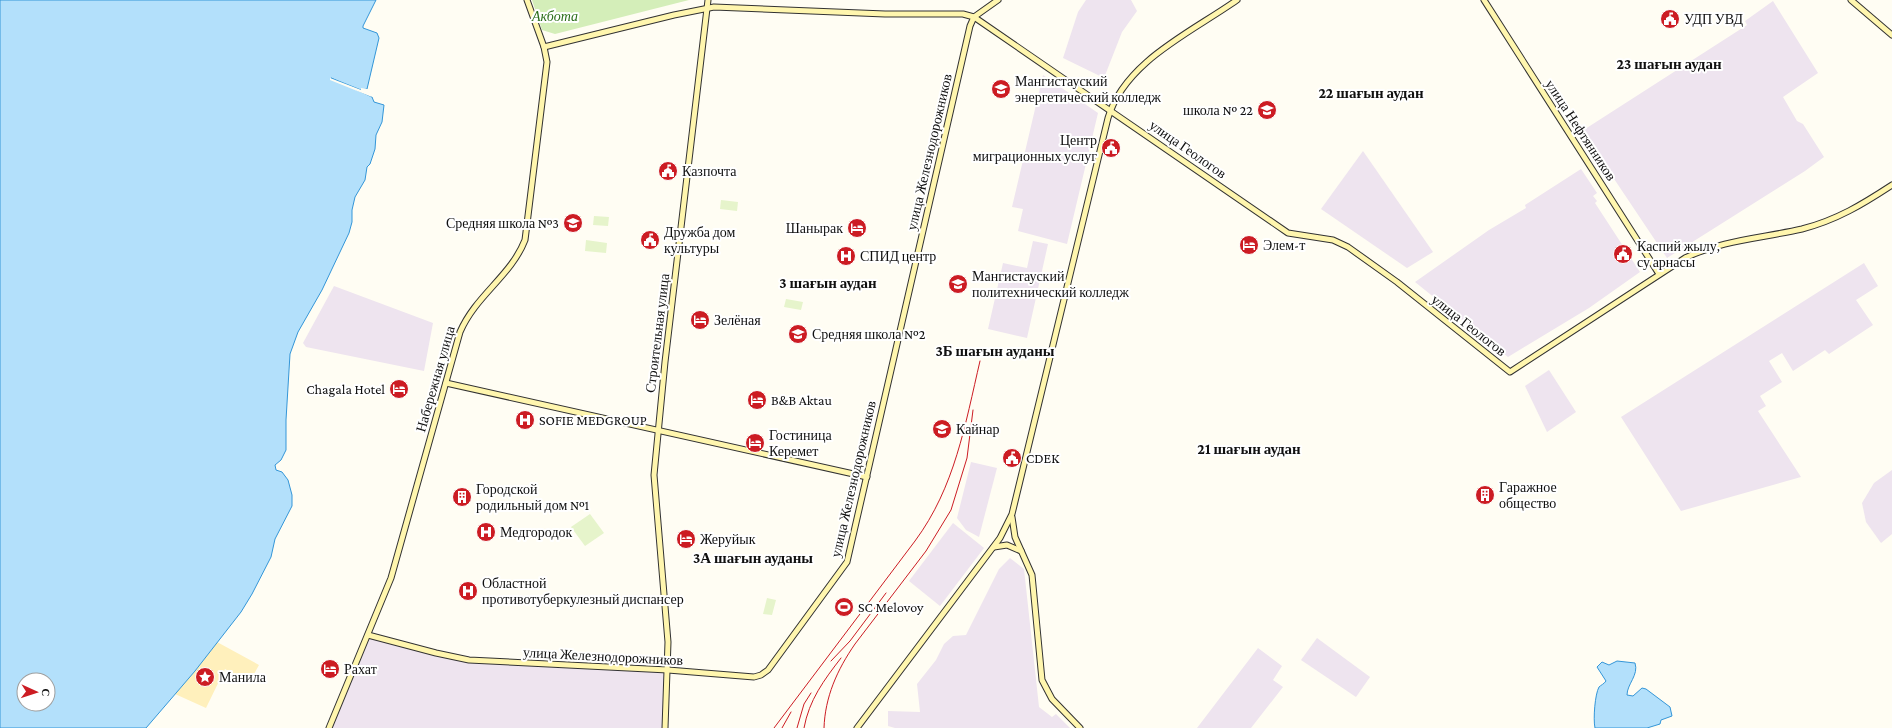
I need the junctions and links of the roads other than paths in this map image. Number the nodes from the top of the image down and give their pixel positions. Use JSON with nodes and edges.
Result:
{"nodes":[{"id":1,"x":527,"y":0,"type":"edge"},
{"id":2,"x":708,"y":0,"type":"edge"},
{"id":3,"x":998,"y":0,"type":"edge"},
{"id":4,"x":1237,"y":0,"type":"edge"},
{"id":5,"x":1484,"y":0,"type":"edge"},
{"id":6,"x":1851,"y":0,"type":"edge"},
{"id":7,"x":708,"y":8,"type":"junction"},
{"id":8,"x":974,"y":17,"type":"junction"},
{"id":9,"x":1892,"y":35,"type":"edge"},
{"id":10,"x":544,"y":47,"type":"junction"},
{"id":11,"x":1110,"y":109,"type":"junction"},
{"id":12,"x":1892,"y":184,"type":"edge"},
{"id":13,"x":1659,"y":274,"type":"junction"},
{"id":14,"x":446,"y":383,"type":"junction"},
{"id":15,"x":658,"y":431,"type":"junction"},
{"id":16,"x":867,"y":478,"type":"junction"},
{"id":17,"x":1012,"y":514,"type":"junction"},
{"id":18,"x":994,"y":547,"type":"junction"},
{"id":19,"x":1022,"y":551,"type":"junction"},
{"id":20,"x":368,"y":635,"type":"junction"},
{"id":21,"x":668,"y":670,"type":"junction"},
{"id":22,"x":329,"y":728,"type":"edge"},
{"id":23,"x":664,"y":728,"type":"edge"},
{"id":24,"x":857,"y":728,"type":"edge"},
{"id":25,"x":1080,"y":728,"type":"edge"}],
"edges":[{"from":1,"to":10,"type":"street","name":"Набережная улица"},
{"from":2,"to":7,"type":"street","name":"Строительная улица"},
{"from":3,"to":8,"type":"street"},
{"from":4,"to":11,"type":"street"},
{"from":5,"to":13,"type":"street","name":"улица Нефтянников"},
{"from":6,"to":9,"type":"street"},
{"from":7,"to":8,"type":"street","name":"улица Геологов"},
{"from":7,"to":10,"type":"street","name":"улица Геологов"},
{"from":7,"to":15,"type":"street","name":"Строительная улица"},
{"from":8,"to":11,"type":"street","name":"улица Геологов"},
{"from":8,"to":16,"type":"street","name":"улица Железнодорожников"},
{"from":10,"to":14,"type":"street","name":"Набережная улица"},
{"from":11,"to":13,"type":"street","name":"улица Геологов"},
{"from":11,"to":17,"type":"street"},
{"from":12,"to":13,"type":"street"},
{"from":14,"to":15,"type":"street"},
{"from":14,"to":20,"type":"street","name":"Набережная улица"},
{"from":15,"to":16,"type":"street"},
{"from":15,"to":21,"type":"street","name":"Строительная улица"},
{"from":16,"to":21,"type":"street","name":"улица Железнодорожников"},
{"from":17,"to":18,"type":"street"},
{"from":17,"to":19,"type":"street"},
{"from":18,"to":19,"type":"street"},
{"from":18,"to":24,"type":"street"},
{"from":19,"to":25,"type":"street"},
{"from":20,"to":21,"type":"street","name":"улица Железнодорожников"},
{"from":20,"to":22,"type":"street","name":"Набережная улица"},
{"from":21,"to":23,"type":"street","name":"Строительная улица"}]}
